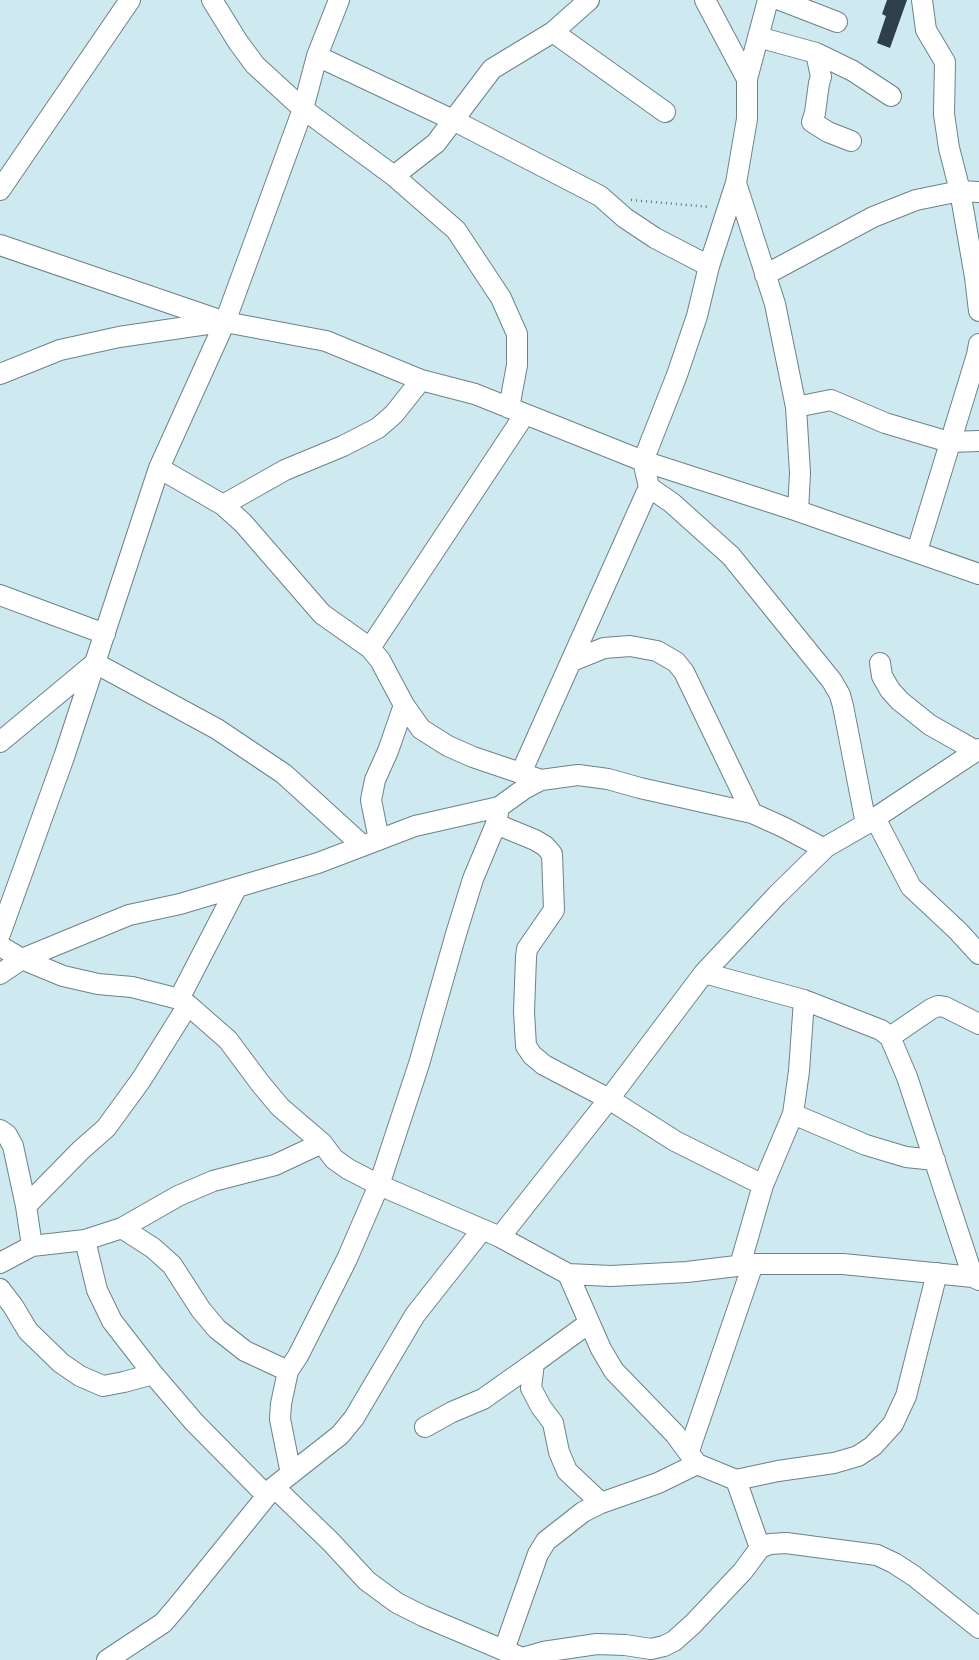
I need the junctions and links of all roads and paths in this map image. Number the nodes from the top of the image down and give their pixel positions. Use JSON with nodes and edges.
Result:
{"nodes":[{"id":1,"x":130,"y":0,"type":"edge"},
{"id":2,"x":212,"y":0,"type":"edge"},
{"id":3,"x":339,"y":0,"type":"edge"},
{"id":4,"x":589,"y":0,"type":"edge"},
{"id":5,"x":705,"y":0,"type":"edge"},
{"id":6,"x":768,"y":0,"type":"edge"},
{"id":7,"x":780,"y":0,"type":"edge"},
{"id":8,"x":922,"y":0,"type":"edge"},
{"id":9,"x":837,"y":22,"type":"dead end"},
{"id":10,"x":553,"y":32,"type":"junction"},
{"id":11,"x":758,"y":37,"type":"junction"},
{"id":12,"x":816,"y":52,"type":"junction"},
{"id":13,"x":318,"y":56,"type":"junction"},
{"id":14,"x":747,"y":79,"type":"junction"},
{"id":15,"x":891,"y":96,"type":"dead end"},
{"id":16,"x":303,"y":109,"type":"junction"},
{"id":17,"x":665,"y":112,"type":"dead end"},
{"id":18,"x":453,"y":120,"type":"junction"},
{"id":19,"x":851,"y":141,"type":"dead end"},
{"id":20,"x":394,"y":176,"type":"junction"},
{"id":21,"x":736,"y":183,"type":"junction"},
{"id":22,"x":0,"y":190,"type":"edge"},
{"id":23,"x":969,"y":192,"type":"edge"},
{"id":24,"x":629,"y":199,"type":"dead end"},
{"id":25,"x":728,"y":208,"type":"junction"},
{"id":26,"x":0,"y":245,"type":"edge"},
{"id":27,"x":709,"y":266,"type":"junction"},
{"id":28,"x":765,"y":275,"type":"junction"},
{"id":29,"x":977,"y":276,"type":"edge"},
{"id":30,"x":979,"y":311,"type":"edge"},
{"id":31,"x":225,"y":322,"type":"junction"},
{"id":32,"x":979,"y":344,"type":"edge"},
{"id":33,"x":0,"y":374,"type":"edge"},
{"id":34,"x":421,"y":380,"type":"junction"},
{"id":35,"x":796,"y":408,"type":"junction"},
{"id":36,"x":517,"y":411,"type":"junction"},
{"id":37,"x":979,"y":441,"type":"edge"},
{"id":38,"x":949,"y":442,"type":"junction"},
{"id":39,"x":643,"y":461,"type":"junction"},
{"id":40,"x":159,"y":468,"type":"junction"},
{"id":41,"x":650,"y":487,"type":"junction"},
{"id":42,"x":223,"y":505,"type":"junction"},
{"id":43,"x":798,"y":511,"type":"junction"},
{"id":44,"x":917,"y":552,"type":"junction"},
{"id":45,"x":979,"y":574,"type":"edge"},
{"id":46,"x":0,"y":595,"type":"edge"},
{"id":47,"x":105,"y":634,"type":"junction"},
{"id":48,"x":370,"y":648,"type":"junction"},
{"id":49,"x":572,"y":660,"type":"junction"},
{"id":50,"x":880,"y":662,"type":"dead end"},
{"id":51,"x":95,"y":663,"type":"junction"},
{"id":52,"x":404,"y":705,"type":"junction"},
{"id":53,"x":0,"y":742,"type":"edge"},
{"id":54,"x":977,"y":750,"type":"edge"},
{"id":55,"x":521,"y":773,"type":"junction"},
{"id":56,"x":541,"y":780,"type":"junction"},
{"id":57,"x":752,"y":813,"type":"junction"},
{"id":58,"x":498,"y":815,"type":"junction"},
{"id":59,"x":871,"y":821,"type":"junction"},
{"id":60,"x":371,"y":843,"type":"junction"},
{"id":61,"x":826,"y":847,"type":"junction"},
{"id":62,"x":238,"y":887,"type":"junction"},
{"id":63,"x":0,"y":934,"type":"edge"},
{"id":64,"x":0,"y":946,"type":"edge"},
{"id":65,"x":979,"y":954,"type":"edge"},
{"id":66,"x":22,"y":959,"type":"junction"},
{"id":67,"x":704,"y":973,"type":"junction"},
{"id":68,"x":0,"y":974,"type":"edge"},
{"id":69,"x":804,"y":1000,"type":"junction"},
{"id":70,"x":184,"y":1002,"type":"junction"},
{"id":71,"x":979,"y":1024,"type":"edge"},
{"id":72,"x":890,"y":1036,"type":"junction"},
{"id":73,"x":609,"y":1099,"type":"junction"},
{"id":74,"x":793,"y":1114,"type":"junction"},
{"id":75,"x":0,"y":1130,"type":"edge"},
{"id":76,"x":322,"y":1143,"type":"junction"},
{"id":77,"x":935,"y":1160,"type":"junction"},
{"id":78,"x":379,"y":1185,"type":"junction"},
{"id":79,"x":763,"y":1185,"type":"junction"},
{"id":80,"x":26,"y":1206,"type":"junction"},
{"id":81,"x":122,"y":1228,"type":"junction"},
{"id":82,"x":482,"y":1230,"type":"junction"},
{"id":83,"x":500,"y":1237,"type":"junction"},
{"id":84,"x":86,"y":1240,"type":"junction"},
{"id":85,"x":32,"y":1246,"type":"junction"},
{"id":86,"x":0,"y":1263,"type":"edge"},
{"id":87,"x":746,"y":1264,"type":"junction"},
{"id":88,"x":568,"y":1274,"type":"junction"},
{"id":89,"x":937,"y":1274,"type":"junction"},
{"id":90,"x":976,"y":1279,"type":"edge"},
{"id":91,"x":0,"y":1289,"type":"edge"},
{"id":92,"x":589,"y":1323,"type":"junction"},
{"id":93,"x":534,"y":1363,"type":"junction"},
{"id":94,"x":288,"y":1371,"type":"junction"},
{"id":95,"x":153,"y":1374,"type":"junction"},
{"id":96,"x":425,"y":1427,"type":"dead end"},
{"id":97,"x":693,"y":1457,"type":"junction"},
{"id":98,"x":291,"y":1474,"type":"junction"},
{"id":99,"x":736,"y":1480,"type":"junction"},
{"id":100,"x":270,"y":1492,"type":"junction"},
{"id":101,"x":601,"y":1503,"type":"junction"},
{"id":102,"x":760,"y":1548,"type":"junction"},
{"id":103,"x":979,"y":1628,"type":"edge"},
{"id":104,"x":666,"y":1653,"type":"edge"},
{"id":105,"x":560,"y":1655,"type":"edge"},
{"id":106,"x":516,"y":1656,"type":"edge"},
{"id":107,"x":107,"y":1660,"type":"edge"}],
"edges":[{"from":1,"to":22,"type":"street"},
{"from":2,"to":16,"type":"street"},
{"from":3,"to":13,"type":"street"},
{"from":4,"to":10,"type":"street"},
{"from":5,"to":14,"type":"street"},
{"from":6,"to":11,"type":"street"},
{"from":7,"to":9,"type":"street"},
{"from":8,"to":23,"type":"street"},
{"from":10,"to":17,"type":"street"},
{"from":10,"to":18,"type":"street"},
{"from":11,"to":12,"type":"street"},
{"from":11,"to":14,"type":"street"},
{"from":12,"to":15,"type":"street"},
{"from":12,"to":19,"type":"street"},
{"from":13,"to":16,"type":"street"},
{"from":13,"to":18,"type":"street"},
{"from":14,"to":21,"type":"street"},
{"from":16,"to":20,"type":"street"},
{"from":16,"to":31,"type":"street"},
{"from":18,"to":20,"type":"street"},
{"from":18,"to":27,"type":"street"},
{"from":20,"to":36,"type":"street"},
{"from":21,"to":25,"type":"street"},
{"from":21,"to":28,"type":"street"},
{"from":23,"to":28,"type":"street"},
{"from":23,"to":29,"type":"street"},
{"from":24,"to":25,"type":"path"},
{"from":25,"to":27,"type":"street"},
{"from":26,"to":31,"type":"street"},
{"from":27,"to":39,"type":"street"},
{"from":28,"to":35,"type":"street"},
{"from":29,"to":30,"type":"street"},
{"from":31,"to":33,"type":"street"},
{"from":31,"to":34,"type":"street"},
{"from":31,"to":40,"type":"street"},
{"from":32,"to":38,"type":"street"},
{"from":34,"to":36,"type":"street"},
{"from":34,"to":42,"type":"street"},
{"from":35,"to":38,"type":"street"},
{"from":35,"to":43,"type":"street"},
{"from":36,"to":39,"type":"street"},
{"from":36,"to":48,"type":"street"},
{"from":37,"to":38,"type":"street"},
{"from":38,"to":44,"type":"street"},
{"from":39,"to":41,"type":"street"},
{"from":39,"to":43,"type":"street"},
{"from":40,"to":42,"type":"street"},
{"from":40,"to":47,"type":"street"},
{"from":41,"to":49,"type":"street"},
{"from":41,"to":59,"type":"street"},
{"from":42,"to":48,"type":"street"},
{"from":43,"to":44,"type":"street"},
{"from":44,"to":45,"type":"street"},
{"from":46,"to":47,"type":"street"},
{"from":47,"to":51,"type":"street"},
{"from":48,"to":52,"type":"street"},
{"from":49,"to":55,"type":"street"},
{"from":49,"to":57,"type":"street"},
{"from":50,"to":54,"type":"street"},
{"from":51,"to":53,"type":"street"},
{"from":51,"to":60,"type":"street"},
{"from":51,"to":63,"type":"street"},
{"from":52,"to":55,"type":"street"},
{"from":52,"to":60,"type":"street"},
{"from":54,"to":59,"type":"street"},
{"from":55,"to":56,"type":"street"},
{"from":56,"to":57,"type":"street"},
{"from":56,"to":58,"type":"street"},
{"from":57,"to":61,"type":"street"},
{"from":58,"to":60,"type":"street"},
{"from":58,"to":73,"type":"street"},
{"from":58,"to":78,"type":"street"},
{"from":59,"to":61,"type":"street"},
{"from":59,"to":65,"type":"street"},
{"from":60,"to":62,"type":"street"},
{"from":61,"to":67,"type":"street"},
{"from":62,"to":66,"type":"street"},
{"from":62,"to":70,"type":"street"},
{"from":64,"to":66,"type":"street"},
{"from":66,"to":68,"type":"street"},
{"from":66,"to":70,"type":"street"},
{"from":67,"to":69,"type":"street"},
{"from":67,"to":73,"type":"street"},
{"from":69,"to":72,"type":"street"},
{"from":69,"to":74,"type":"street"},
{"from":70,"to":76,"type":"street"},
{"from":70,"to":80,"type":"street"},
{"from":71,"to":72,"type":"street"},
{"from":72,"to":77,"type":"street"},
{"from":73,"to":79,"type":"street"},
{"from":73,"to":83,"type":"street"},
{"from":74,"to":77,"type":"street"},
{"from":74,"to":79,"type":"street"},
{"from":75,"to":80,"type":"street"},
{"from":76,"to":78,"type":"street"},
{"from":76,"to":81,"type":"street"},
{"from":77,"to":90,"type":"street"},
{"from":78,"to":82,"type":"street"},
{"from":78,"to":94,"type":"street"},
{"from":79,"to":87,"type":"street"},
{"from":80,"to":85,"type":"street"},
{"from":81,"to":84,"type":"street"},
{"from":81,"to":94,"type":"street"},
{"from":82,"to":83,"type":"street"},
{"from":82,"to":98,"type":"street"},
{"from":83,"to":88,"type":"street"},
{"from":84,"to":85,"type":"street"},
{"from":84,"to":95,"type":"street"},
{"from":85,"to":86,"type":"street"},
{"from":87,"to":88,"type":"street"},
{"from":87,"to":89,"type":"street"},
{"from":87,"to":97,"type":"street"},
{"from":88,"to":92,"type":"street"},
{"from":89,"to":90,"type":"street"},
{"from":89,"to":99,"type":"street"},
{"from":91,"to":95,"type":"street"},
{"from":92,"to":93,"type":"street"},
{"from":92,"to":97,"type":"street"},
{"from":93,"to":96,"type":"street"},
{"from":93,"to":101,"type":"street"},
{"from":94,"to":98,"type":"street"},
{"from":95,"to":100,"type":"street"},
{"from":97,"to":99,"type":"street"},
{"from":97,"to":101,"type":"street"},
{"from":98,"to":100,"type":"street"},
{"from":99,"to":102,"type":"street"},
{"from":100,"to":106,"type":"street"},
{"from":100,"to":107,"type":"street"},
{"from":101,"to":106,"type":"street"},
{"from":102,"to":103,"type":"street"},
{"from":102,"to":104,"type":"street"},
{"from":104,"to":105,"type":"street"},
{"from":105,"to":106,"type":"street"}]}
